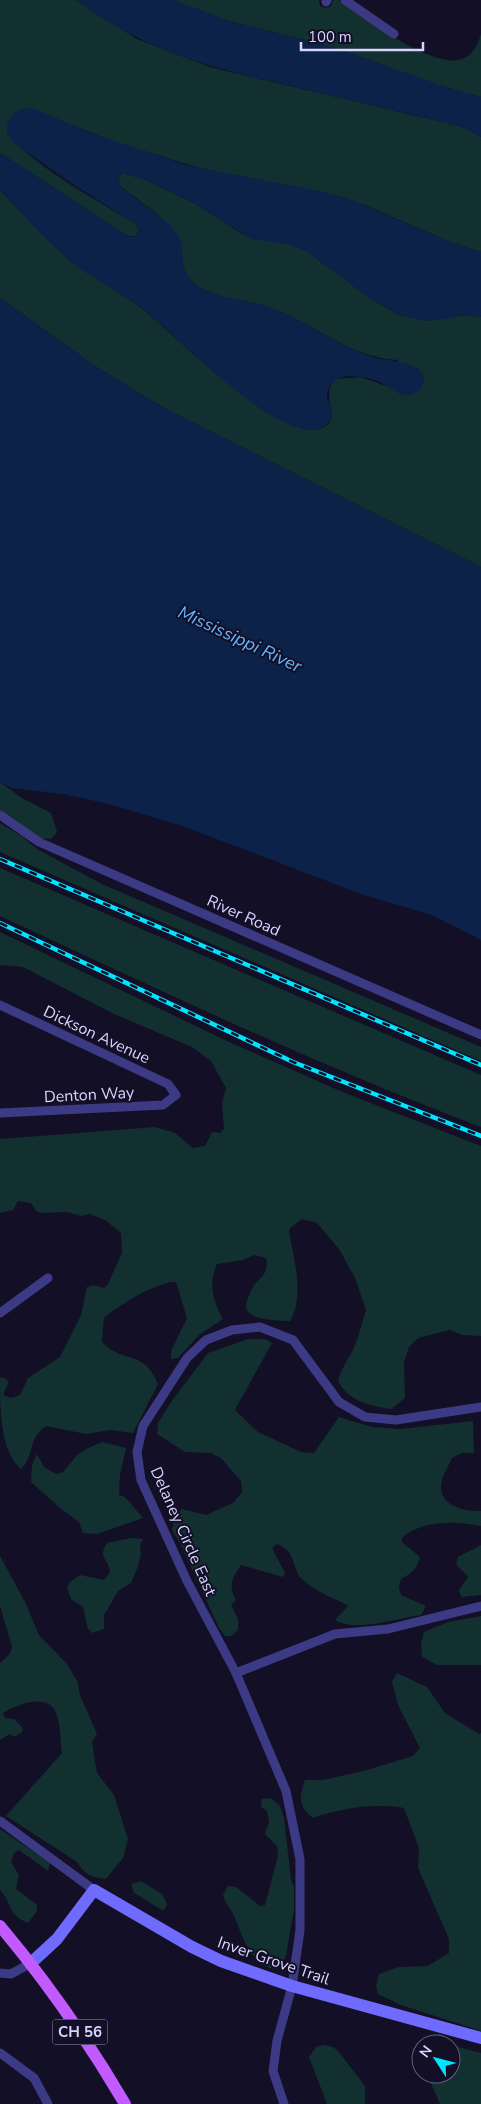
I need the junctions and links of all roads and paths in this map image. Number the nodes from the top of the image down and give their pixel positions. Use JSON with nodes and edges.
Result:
{"nodes":[{"id":1,"x":345,"y":0,"type":"edge"},
{"id":2,"x":394,"y":34,"type":"dead end"},
{"id":3,"x":0,"y":815,"type":"edge"},
{"id":4,"x":0,"y":1005,"type":"edge"},
{"id":5,"x":481,"y":1035,"type":"edge"},
{"id":6,"x":176,"y":1095,"type":"joint"},
{"id":7,"x":0,"y":1113,"type":"edge"},
{"id":8,"x":48,"y":1278,"type":"dead end"},
{"id":9,"x":0,"y":1313,"type":"edge"},
{"id":10,"x":481,"y":1407,"type":"edge"},
{"id":11,"x":481,"y":1606,"type":"edge"},
{"id":12,"x":236,"y":1673,"type":"junction"},
{"id":13,"x":0,"y":1821,"type":"edge"},
{"id":14,"x":94,"y":1890,"type":"junction"},
{"id":15,"x":0,"y":1926,"type":"edge"},
{"id":16,"x":31,"y":1963,"type":"junction"},
{"id":17,"x":0,"y":1973,"type":"edge"},
{"id":18,"x":292,"y":1986,"type":"junction"},
{"id":19,"x":481,"y":2038,"type":"edge"},
{"id":20,"x":0,"y":2053,"type":"edge"},
{"id":21,"x":48,"y":2104,"type":"edge"},
{"id":22,"x":125,"y":2104,"type":"edge"},
{"id":23,"x":284,"y":2104,"type":"edge"}],
"edges":[{"from":1,"to":2,"type":"street"},
{"from":3,"to":5,"type":"street","name":"River Road"},
{"from":4,"to":6,"type":"street","name":"Dickson Avenue"},
{"from":6,"to":7,"type":"street","name":"Denton Way"},
{"from":8,"to":9,"type":"street"},
{"from":10,"to":12,"type":"street","name":"Delaney Circle East"},
{"from":11,"to":12,"type":"street"},
{"from":12,"to":18,"type":"street","name":"Delaney Circle East"},
{"from":13,"to":14,"type":"street","name":"Inver Grove Trail"},
{"from":14,"to":16,"type":"street"},
{"from":14,"to":18,"type":"street","name":"Inver Grove Trail"},
{"from":15,"to":16,"type":"main road","number":"CH 56"},
{"from":16,"to":17,"type":"street"},
{"from":16,"to":22,"type":"main road","number":"CH 56"},
{"from":18,"to":19,"type":"street","name":"Inver Grove Trail"},
{"from":18,"to":23,"type":"street","name":"Delaney Circle East"},
{"from":20,"to":21,"type":"street"}]}
